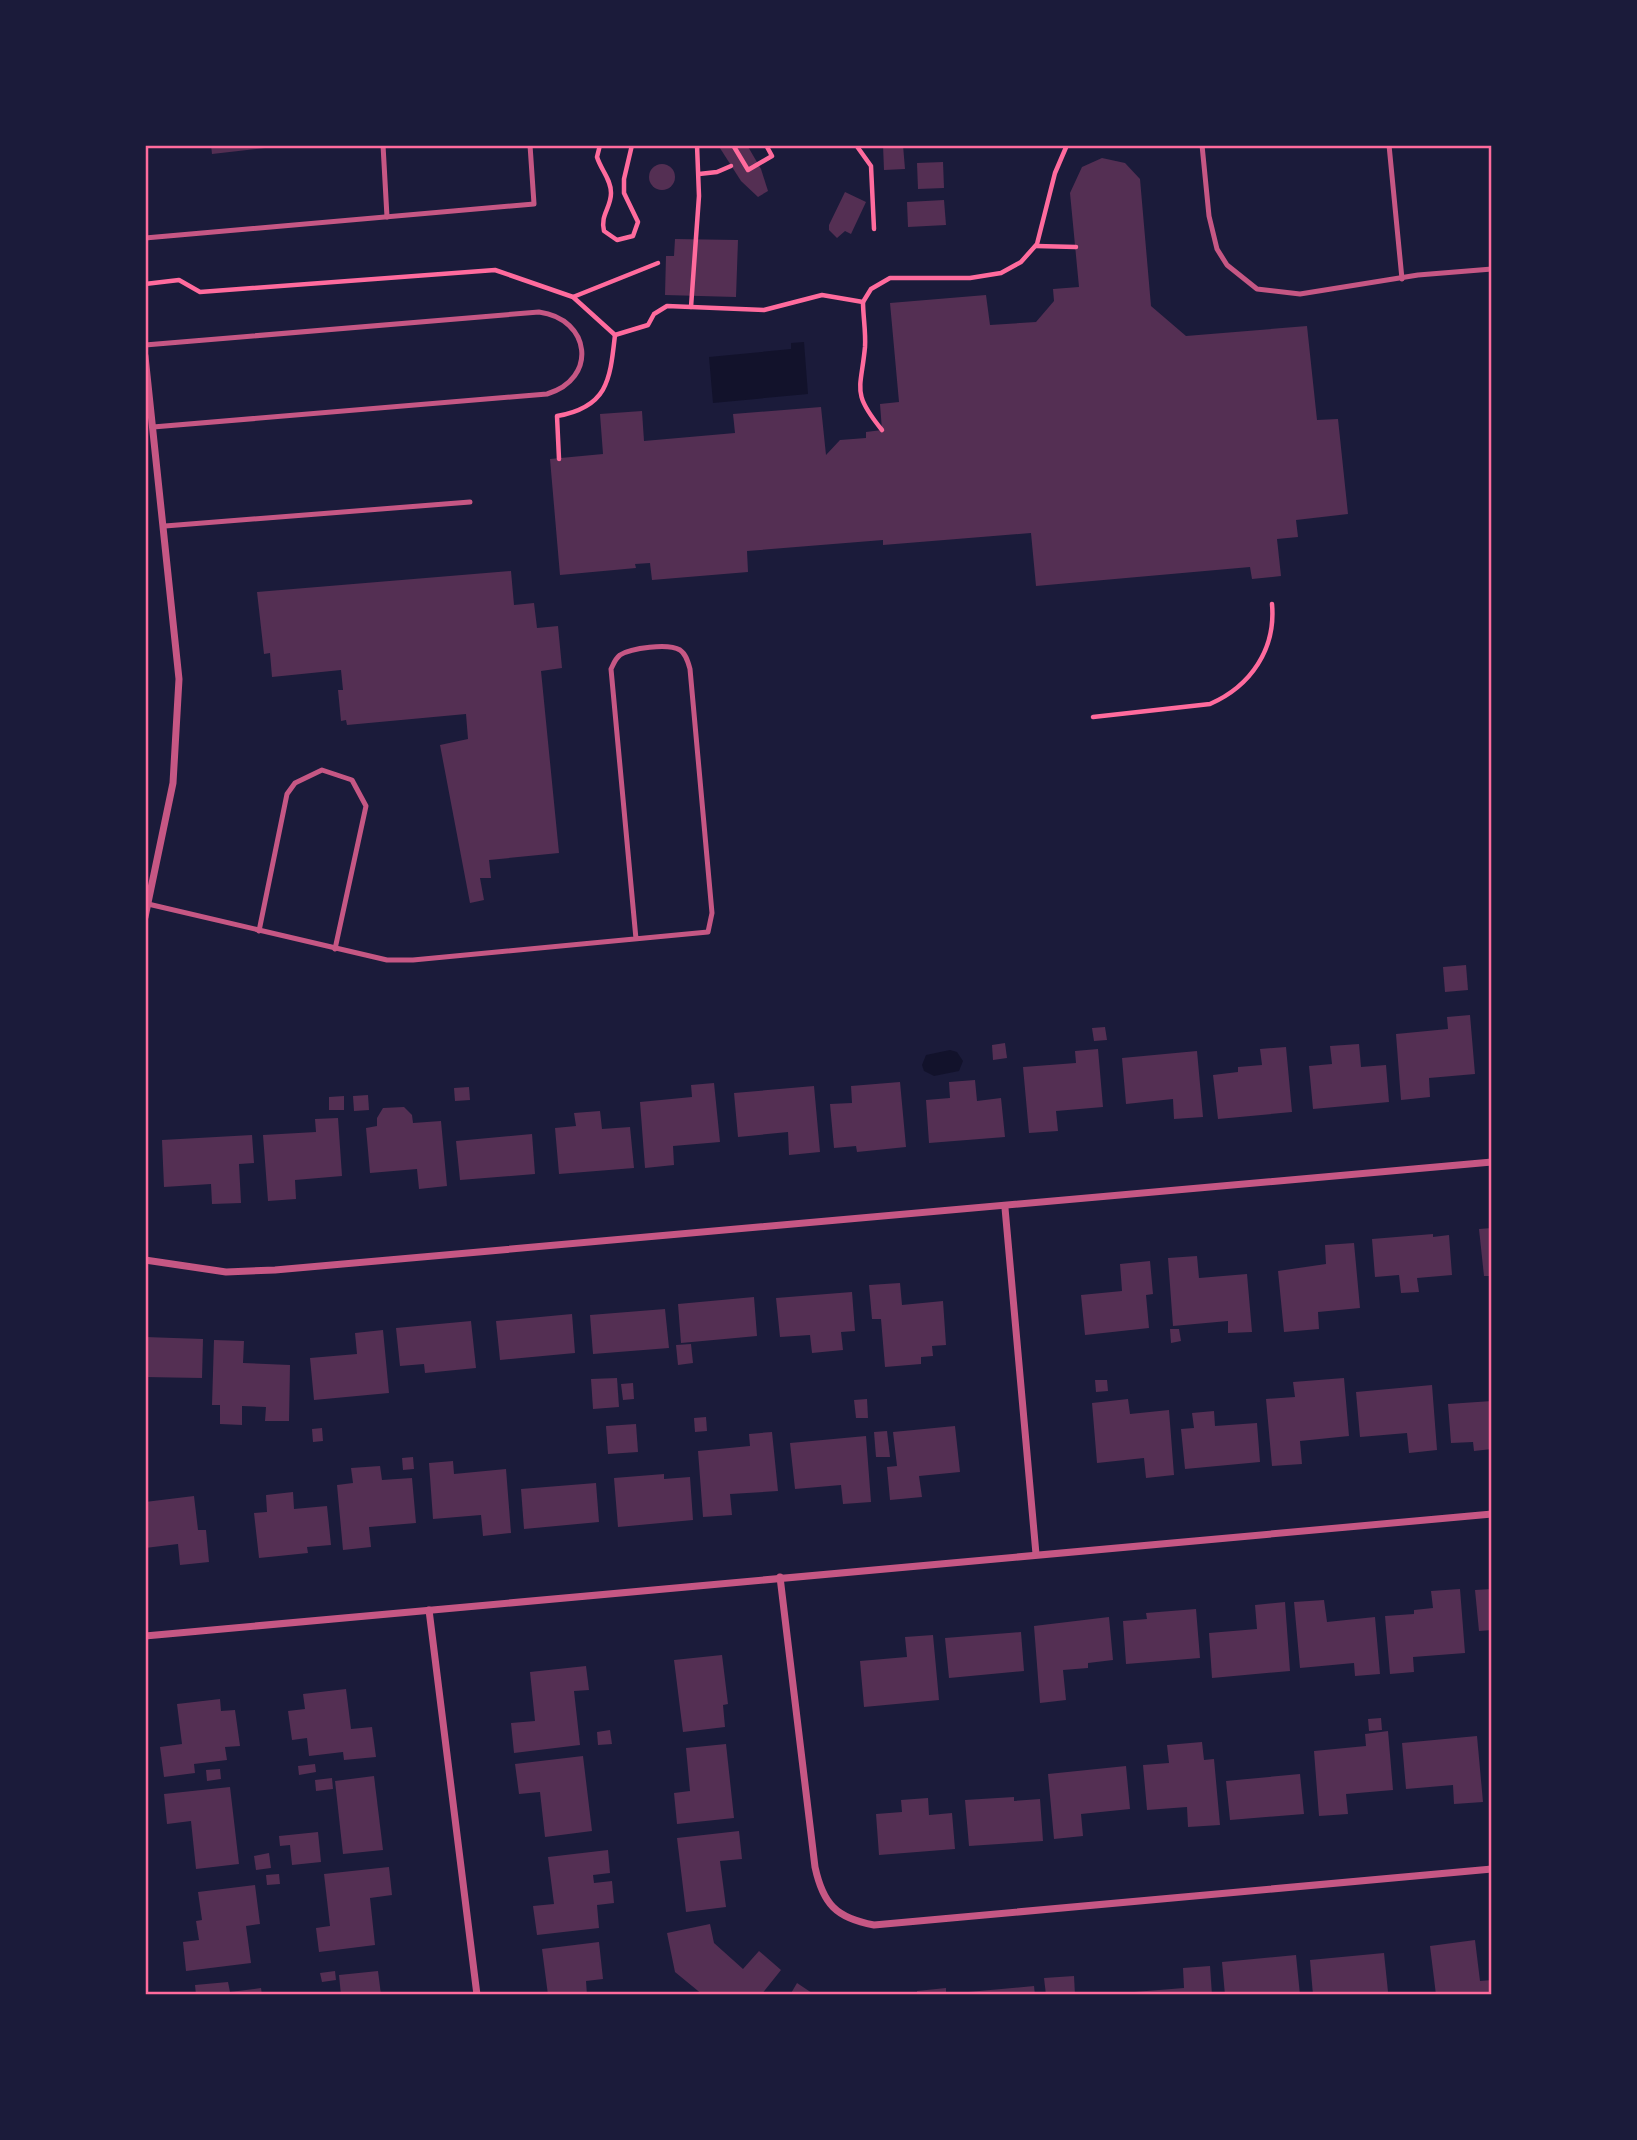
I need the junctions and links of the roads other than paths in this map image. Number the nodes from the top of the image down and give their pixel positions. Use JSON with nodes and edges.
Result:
{"nodes":[{"id":1,"x":383,"y":145,"type":"edge"},
{"id":2,"x":530,"y":145,"type":"edge"},
{"id":3,"x":1202,"y":145,"type":"edge"},
{"id":4,"x":1389,"y":145,"type":"edge"},
{"id":5,"x":387,"y":217,"type":"junction"},
{"id":6,"x":145,"y":238,"type":"edge"},
{"id":7,"x":1492,"y":269,"type":"edge"},
{"id":8,"x":1402,"y":279,"type":"junction"},
{"id":9,"x":145,"y":345,"type":"edge"},
{"id":10,"x":145,"y":356,"type":"edge"},
{"id":11,"x":153,"y":427,"type":"junction"},
{"id":12,"x":470,"y":502,"type":"dead end"},
{"id":13,"x":165,"y":526,"type":"junction"},
{"id":14,"x":147,"y":904,"type":"edge"},
{"id":15,"x":145,"y":917,"type":"edge"},
{"id":16,"x":259,"y":931,"type":"junction"},
{"id":17,"x":636,"y":939,"type":"junction"},
{"id":18,"x":335,"y":949,"type":"junction"},
{"id":19,"x":1492,"y":1162,"type":"edge"},
{"id":20,"x":1005,"y":1208,"type":"junction"},
{"id":21,"x":145,"y":1260,"type":"edge"},
{"id":22,"x":1492,"y":1514,"type":"edge"},
{"id":23,"x":1036,"y":1554,"type":"junction"},
{"id":24,"x":779,"y":1577,"type":"junction"},
{"id":25,"x":429,"y":1610,"type":"junction"},
{"id":26,"x":145,"y":1636,"type":"edge"},
{"id":27,"x":1492,"y":1869,"type":"edge"},
{"id":28,"x":477,"y":1995,"type":"edge"}],
"edges":[{"from":1,"to":5,"type":"lane"},
{"from":2,"to":5,"type":"lane"},
{"from":3,"to":8,"type":"lane"},
{"from":4,"to":8,"type":"lane"},
{"from":5,"to":6,"type":"lane"},
{"from":7,"to":8,"type":"lane"},
{"from":9,"to":11,"type":"lane"},
{"from":10,"to":11,"type":"street"},
{"from":11,"to":13,"type":"street"},
{"from":12,"to":13,"type":"lane"},
{"from":13,"to":14,"type":"street"},
{"from":14,"to":15,"type":"street"},
{"from":14,"to":16,"type":"lane"},
{"from":16,"to":18,"type":"lane"},
{"from":16,"to":18,"type":"lane"},
{"from":17,"to":17,"type":"lane"},
{"from":17,"to":18,"type":"lane"},
{"from":19,"to":20,"type":"street"},
{"from":20,"to":21,"type":"street"},
{"from":20,"to":23,"type":"street"},
{"from":22,"to":23,"type":"street"},
{"from":23,"to":24,"type":"street"},
{"from":24,"to":25,"type":"street"},
{"from":24,"to":27,"type":"street"},
{"from":25,"to":26,"type":"street"},
{"from":25,"to":28,"type":"street"}]}
